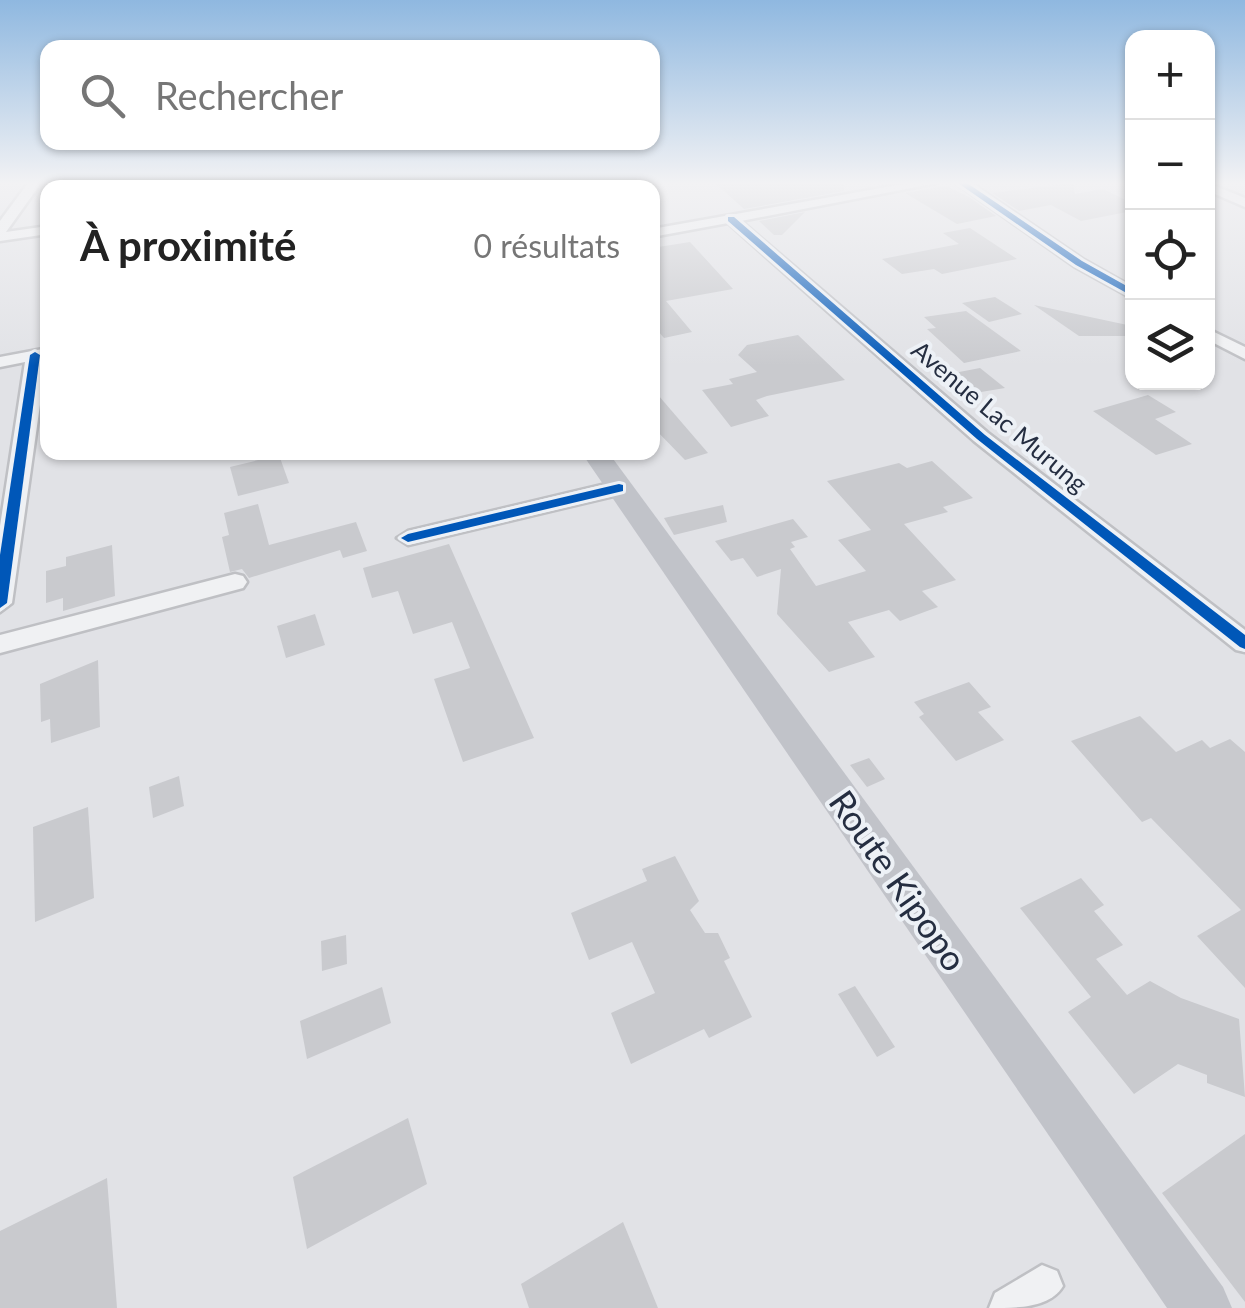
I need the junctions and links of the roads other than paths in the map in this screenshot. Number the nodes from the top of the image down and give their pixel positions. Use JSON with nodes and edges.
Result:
{"nodes":[{"id":1,"x":759,"y":244,"type":"edge"},
{"id":2,"x":1052,"y":244,"type":"edge"},
{"id":3,"x":1125,"y":289,"type":"edge"},
{"id":4,"x":1215,"y":338,"type":"edge"},
{"id":5,"x":40,"y":354,"type":"edge"},
{"id":6,"x":1245,"y":354,"type":"edge"},
{"id":7,"x":0,"y":362,"type":"edge"},
{"id":8,"x":40,"y":366,"type":"edge"},
{"id":9,"x":600,"y":460,"type":"edge"},
{"id":10,"x":619,"y":488,"type":"junction"},
{"id":11,"x":408,"y":538,"type":"dead end"},
{"id":12,"x":235,"y":582,"type":"dead end"},
{"id":13,"x":0,"y":602,"type":"edge"},
{"id":14,"x":1245,"y":643,"type":"edge"},
{"id":15,"x":0,"y":644,"type":"edge"},
{"id":16,"x":1202,"y":1308,"type":"edge"}],
"edges":[{"from":1,"to":14,"type":"street","name":"Avenue Lac Murung"},
{"from":2,"to":3,"type":"street"},
{"from":4,"to":6,"type":"street"},
{"from":5,"to":7,"type":"street"},
{"from":8,"to":13,"type":"street"},
{"from":9,"to":10,"type":"main road","name":"Route Kipopo"},
{"from":10,"to":11,"type":"street"},
{"from":10,"to":16,"type":"main road","name":"Route Kipopo"},
{"from":12,"to":15,"type":"street"}]}
